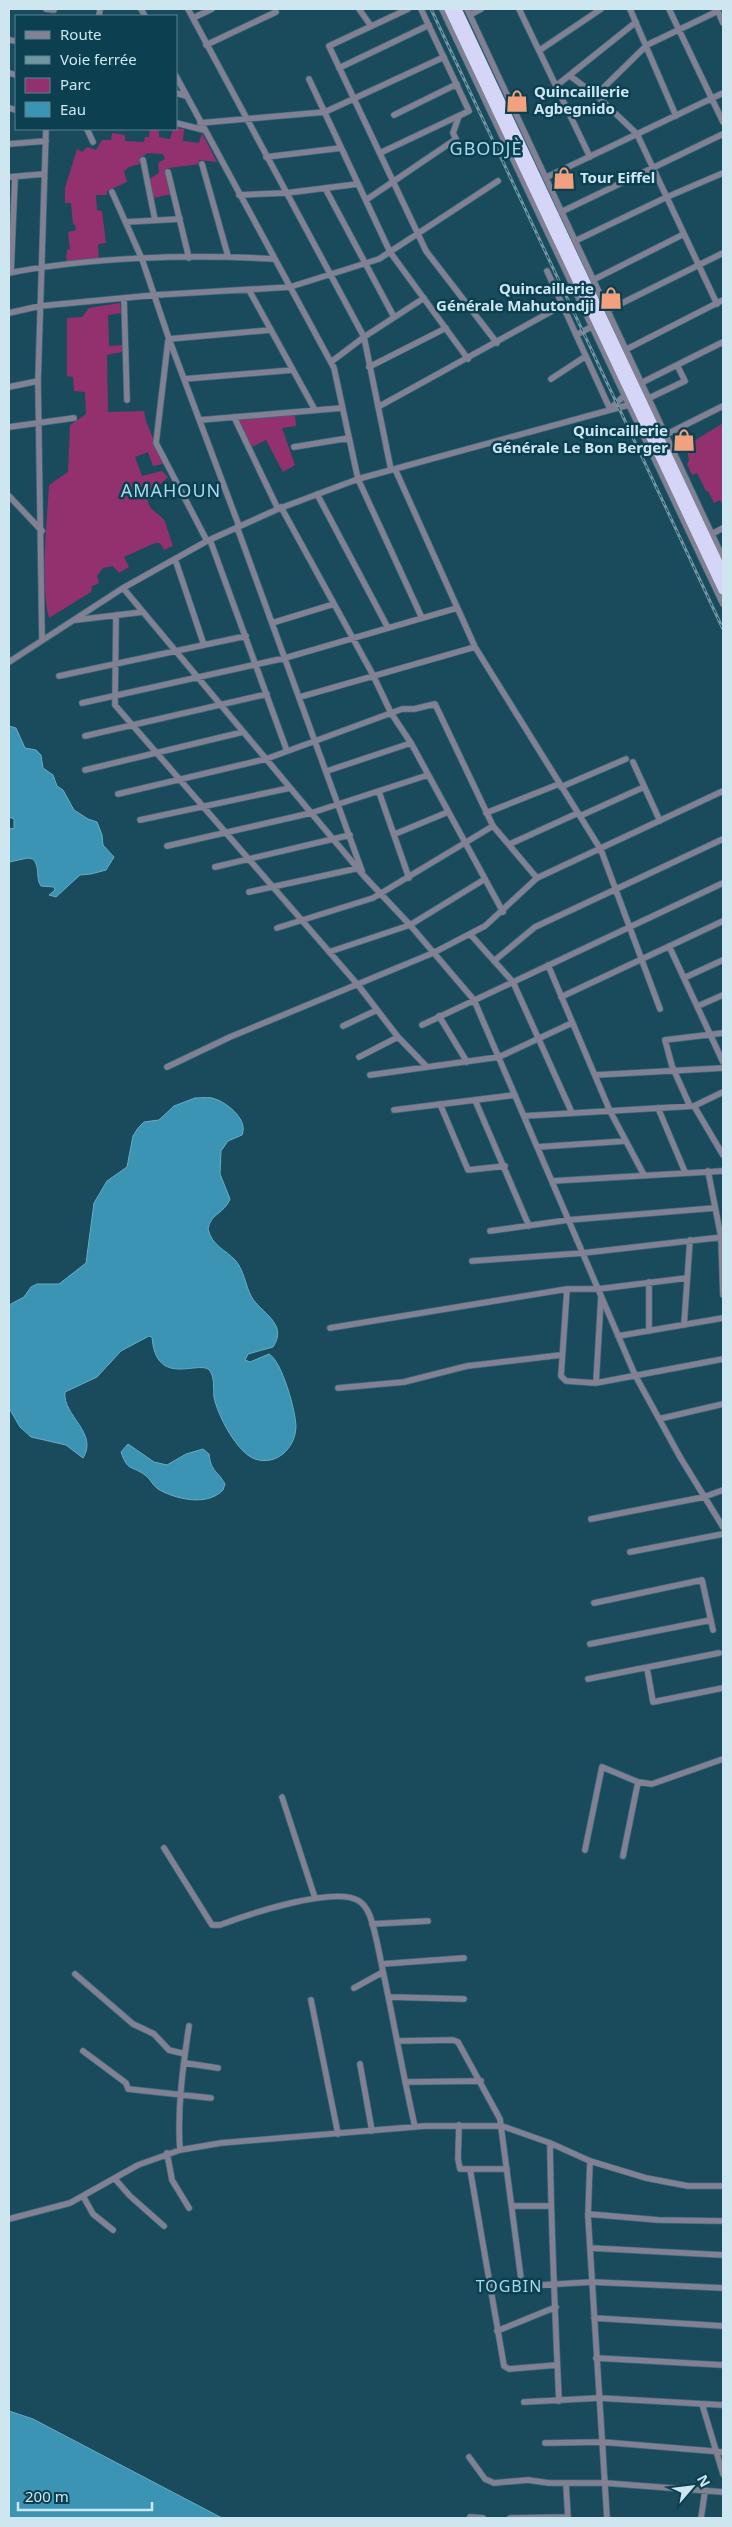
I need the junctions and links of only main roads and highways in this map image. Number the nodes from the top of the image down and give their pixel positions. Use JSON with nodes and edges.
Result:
{"nodes":[{"id":1,"x":449,"y":9,"type":"edge"},
{"id":2,"x":457,"y":9,"type":"edge"},
{"id":3,"x":634,"y":388,"type":"junction"},
{"id":4,"x":640,"y":402,"type":"junction"},
{"id":5,"x":723,"y":573,"type":"edge"},
{"id":6,"x":723,"y":590,"type":"edge"}],
"edges":[{"from":1,"to":3,"type":"highway"},
{"from":2,"to":3,"type":"highway"},
{"from":3,"to":4,"type":"highway"},
{"from":4,"to":5,"type":"highway"},
{"from":4,"to":6,"type":"highway"}]}
